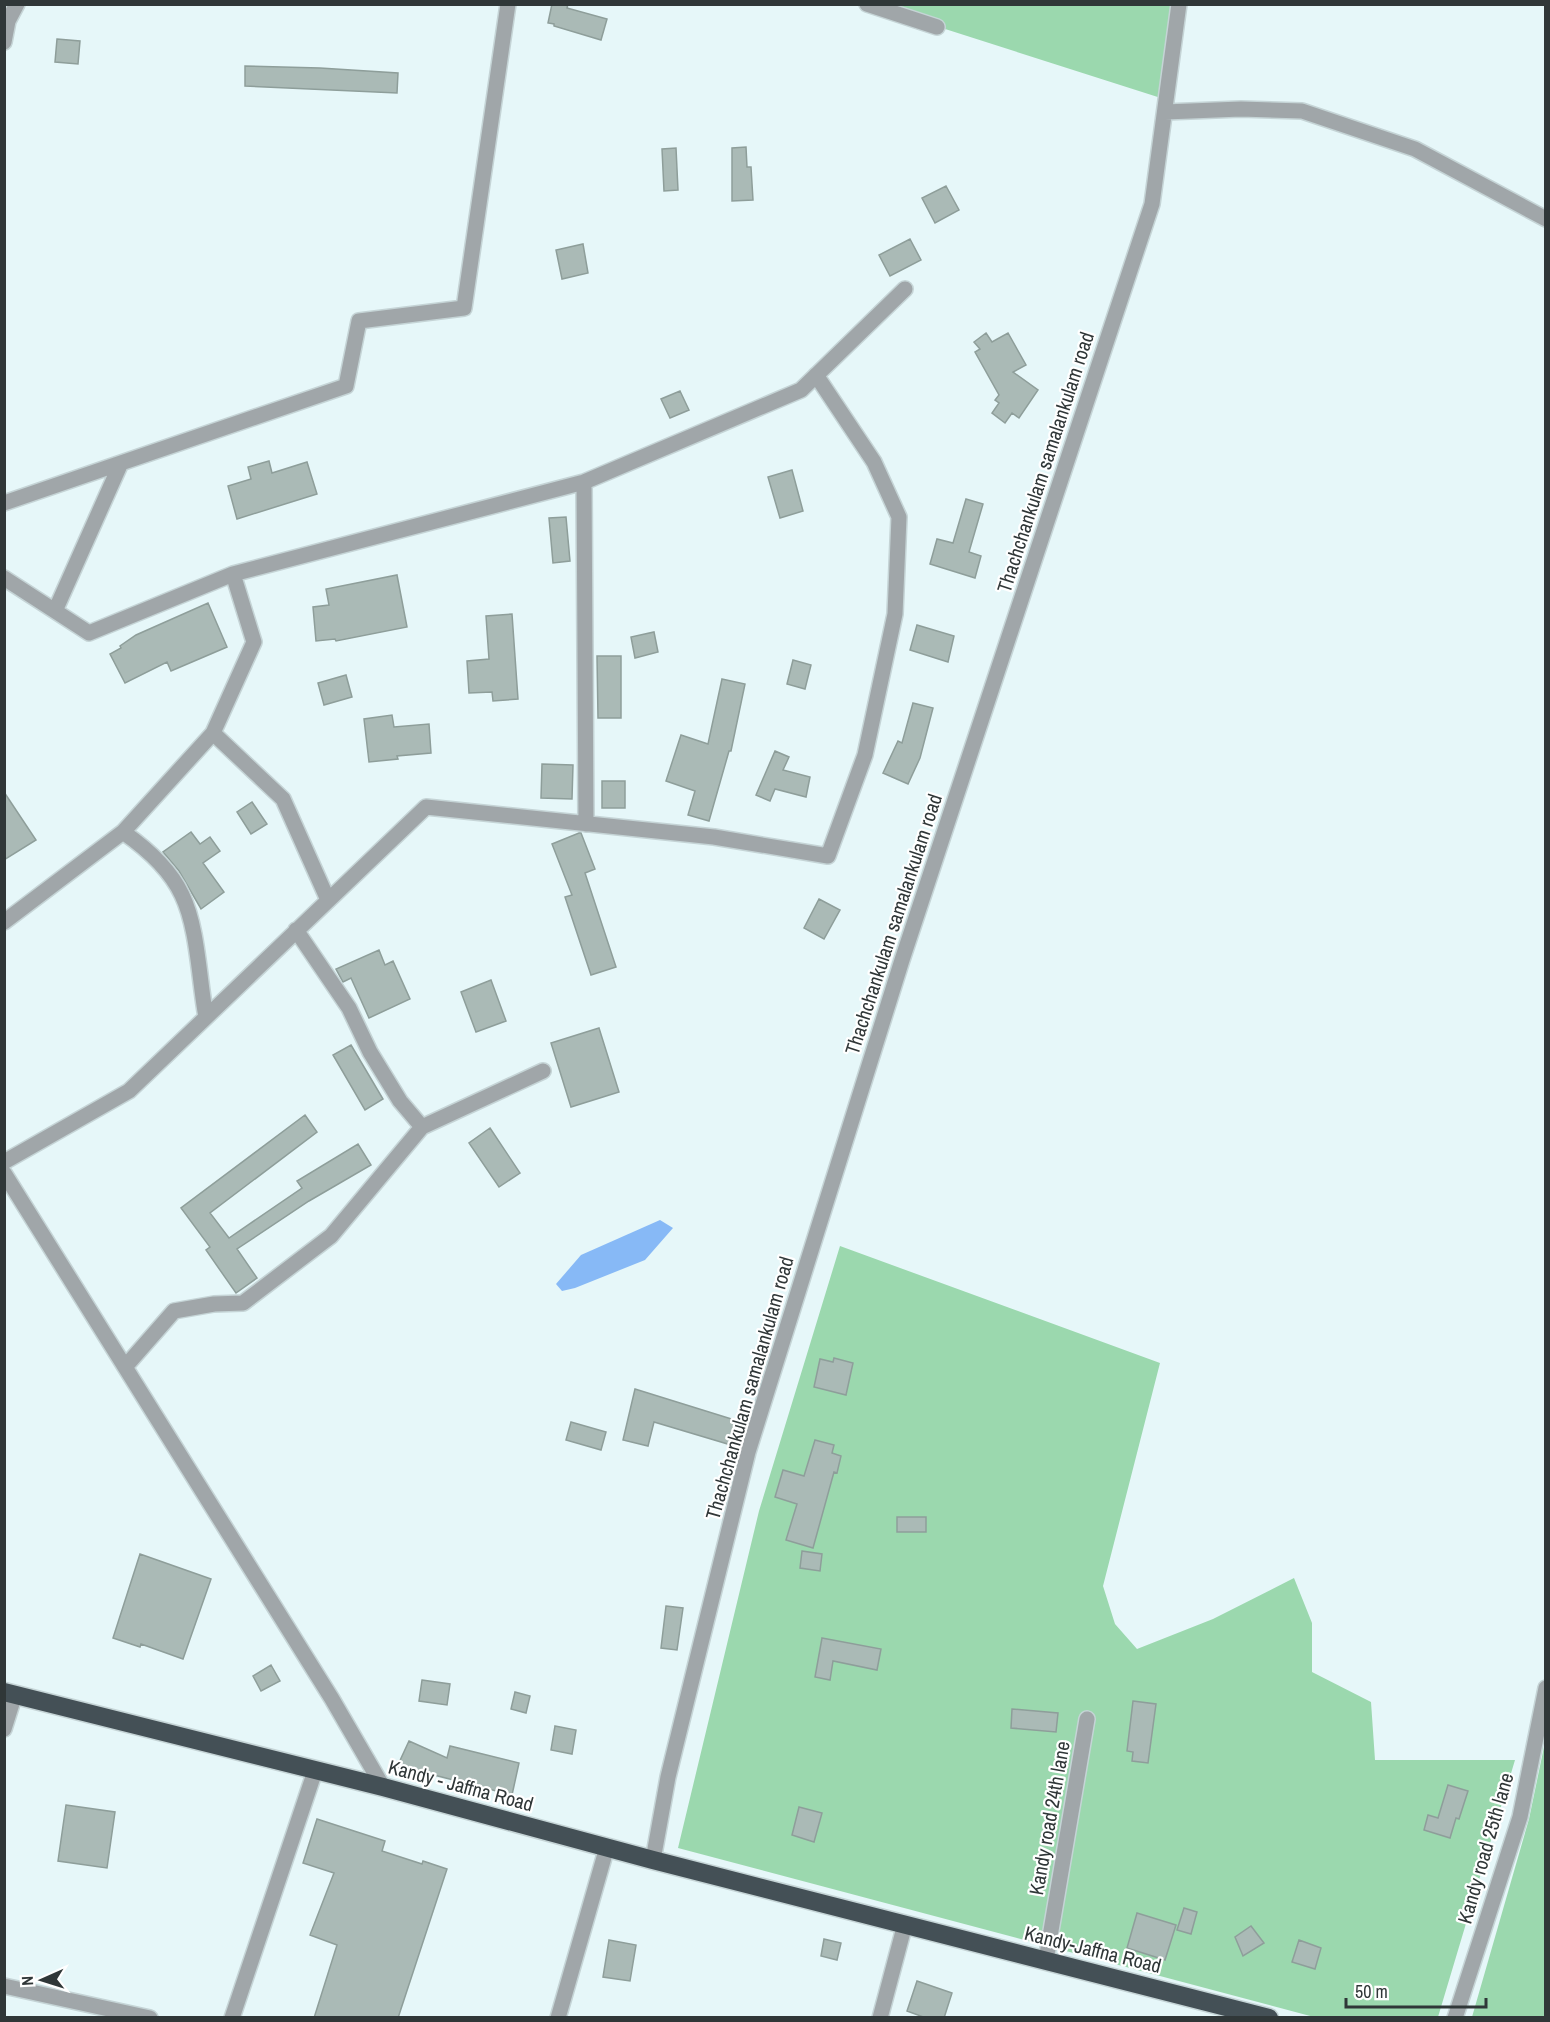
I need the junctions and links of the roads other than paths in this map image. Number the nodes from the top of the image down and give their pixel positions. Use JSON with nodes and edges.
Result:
{"nodes":[{"id":1,"x":17,"y":4,"type":"edge"},
{"id":2,"x":507,"y":4,"type":"edge"},
{"id":3,"x":867,"y":4,"type":"edge"},
{"id":4,"x":1179,"y":4,"type":"edge"},
{"id":5,"x":937,"y":27,"type":"dead end"},
{"id":6,"x":4,"y":42,"type":"edge"},
{"id":7,"x":1164,"y":112,"type":"junction"},
{"id":8,"x":1545,"y":219,"type":"edge"},
{"id":9,"x":905,"y":289,"type":"dead end"},
{"id":10,"x":816,"y":375,"type":"junction"},
{"id":11,"x":121,"y":463,"type":"junction"},
{"id":12,"x":584,"y":482,"type":"junction"},
{"id":13,"x":4,"y":503,"type":"edge"},
{"id":14,"x":233,"y":574,"type":"junction"},
{"id":15,"x":4,"y":578,"type":"edge"},
{"id":16,"x":55,"y":611,"type":"junction"},
{"id":17,"x":213,"y":733,"type":"junction"},
{"id":18,"x":586,"y":824,"type":"junction"},
{"id":19,"x":123,"y":832,"type":"junction"},
{"id":20,"x":328,"y":900,"type":"junction"},
{"id":21,"x":4,"y":922,"type":"edge"},
{"id":22,"x":296,"y":930,"type":"junction"},
{"id":23,"x":206,"y":1017,"type":"junction"},
{"id":24,"x":543,"y":1071,"type":"dead end"},
{"id":25,"x":422,"y":1127,"type":"junction"},
{"id":26,"x":4,"y":1162,"type":"edge"},
{"id":27,"x":4,"y":1173,"type":"edge"},
{"id":28,"x":125,"y":1367,"type":"junction"},
{"id":29,"x":1545,"y":1688,"type":"edge"},
{"id":30,"x":10,"y":1693,"type":"edge"},
{"id":31,"x":1087,"y":1719,"type":"dead end"},
{"id":32,"x":4,"y":1729,"type":"edge"},
{"id":33,"x":315,"y":1771,"type":"junction"},
{"id":34,"x":383,"y":1787,"type":"junction"},
{"id":35,"x":607,"y":1847,"type":"junction"},
{"id":36,"x":653,"y":1860,"type":"junction"},
{"id":37,"x":905,"y":1924,"type":"junction"},
{"id":38,"x":1046,"y":1960,"type":"junction"},
{"id":39,"x":4,"y":1986,"type":"edge"},
{"id":40,"x":150,"y":2018,"type":"edge"},
{"id":41,"x":232,"y":2018,"type":"edge"},
{"id":42,"x":558,"y":2018,"type":"edge"},
{"id":43,"x":880,"y":2018,"type":"edge"},
{"id":44,"x":1269,"y":2018,"type":"edge"},
{"id":45,"x":1455,"y":2018,"type":"edge"}],
"edges":[{"from":1,"to":6,"type":"street"},
{"from":2,"to":11,"type":"street"},
{"from":3,"to":5,"type":"street"},
{"from":4,"to":7,"type":"street","name":"Thachchankulam samalankulam road"},
{"from":7,"to":8,"type":"street"},
{"from":7,"to":36,"type":"street","name":"Thachchankulam samalankulam road"},
{"from":9,"to":10,"type":"street"},
{"from":10,"to":12,"type":"street"},
{"from":10,"to":18,"type":"street"},
{"from":11,"to":13,"type":"street"},
{"from":11,"to":16,"type":"street"},
{"from":12,"to":14,"type":"street"},
{"from":12,"to":18,"type":"street"},
{"from":14,"to":16,"type":"street"},
{"from":14,"to":17,"type":"street"},
{"from":15,"to":16,"type":"street"},
{"from":17,"to":19,"type":"street"},
{"from":17,"to":20,"type":"street"},
{"from":18,"to":20,"type":"street"},
{"from":19,"to":21,"type":"street"},
{"from":19,"to":23,"type":"street"},
{"from":20,"to":22,"type":"street"},
{"from":22,"to":23,"type":"street"},
{"from":22,"to":25,"type":"street"},
{"from":23,"to":26,"type":"street"},
{"from":24,"to":25,"type":"street"},
{"from":25,"to":28,"type":"street"},
{"from":27,"to":28,"type":"street"},
{"from":28,"to":34,"type":"street"},
{"from":29,"to":45,"type":"street","name":"Kandy road 25th lane"},
{"from":30,"to":32,"type":"street"},
{"from":30,"to":33,"type":"highway","name":"Kandy - Jaffna Road"},
{"from":31,"to":38,"type":"street","name":"Kandy road 24th lane"},
{"from":33,"to":34,"type":"highway","name":"Kandy - Jaffna Road"},
{"from":33,"to":41,"type":"street"},
{"from":34,"to":35,"type":"highway","name":"Kandy - Jaffna Road"},
{"from":35,"to":36,"type":"highway","name":"Kandy - Jaffna Road"},
{"from":35,"to":42,"type":"street"},
{"from":36,"to":37,"type":"highway","name":"Kandy - Jaffna Road"},
{"from":37,"to":38,"type":"highway","name":"Kandy-Jaffna Road"},
{"from":37,"to":43,"type":"street"},
{"from":38,"to":44,"type":"highway","name":"Kandy-Jaffna Road"},
{"from":39,"to":40,"type":"street"}]}
